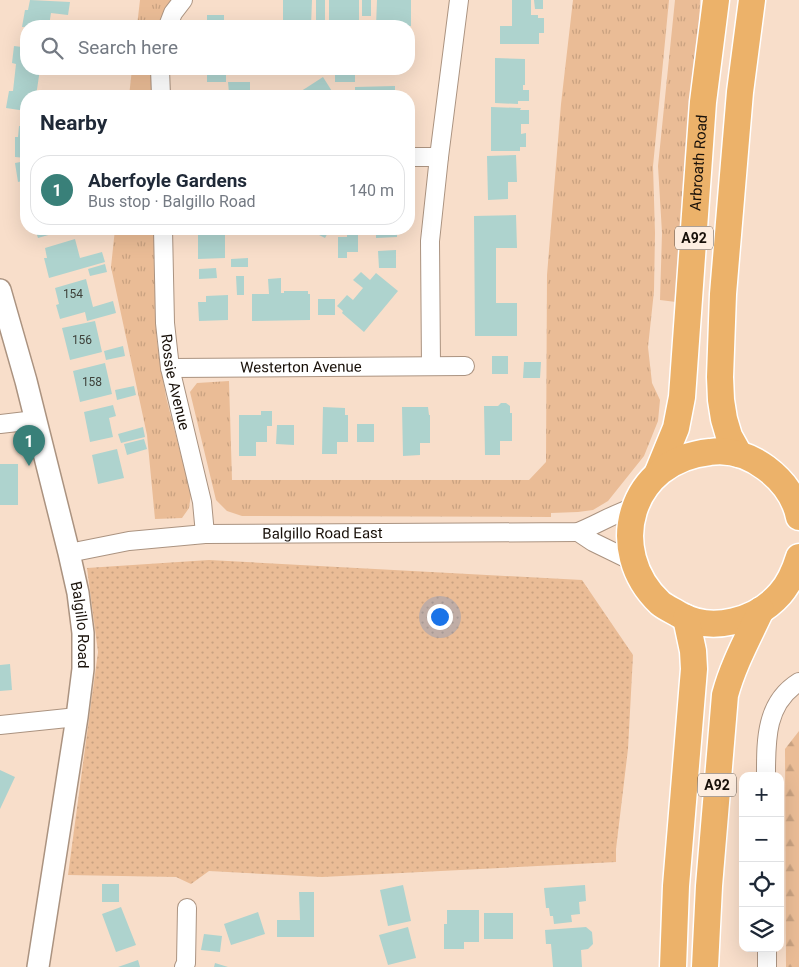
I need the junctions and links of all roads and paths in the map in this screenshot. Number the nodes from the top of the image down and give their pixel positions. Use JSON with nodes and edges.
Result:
{"nodes":[{"id":1,"x":183,"y":0,"type":"edge"},
{"id":2,"x":459,"y":0,"type":"edge"},
{"id":3,"x":716,"y":0,"type":"edge"},
{"id":4,"x":752,"y":0,"type":"edge"},
{"id":5,"x":170,"y":20,"type":"edge"},
{"id":6,"x":160,"y":75,"type":"edge"},
{"id":7,"x":161,"y":90,"type":"edge"},
{"id":8,"x":415,"y":157,"type":"edge"},
{"id":9,"x":439,"y":157,"type":"junction"},
{"id":10,"x":163,"y":235,"type":"edge"},
{"id":11,"x":0,"y":290,"type":"edge"},
{"id":12,"x":3,"y":315,"type":"edge"},
{"id":13,"x":431,"y":366,"type":"junction"},
{"id":14,"x":465,"y":366,"type":"dead end"},
{"id":15,"x":170,"y":368,"type":"junction"},
{"id":16,"x":35,"y":420,"type":"junction"},
{"id":17,"x":0,"y":424,"type":"edge"},
{"id":18,"x":739,"y":454,"type":"junction"},
{"id":19,"x":658,"y":472,"type":"junction"},
{"id":20,"x":794,"y":493,"type":"edge"},
{"id":21,"x":634,"y":508,"type":"junction"},
{"id":22,"x":799,"y":517,"type":"edge"},
{"id":23,"x":578,"y":532,"type":"junction"},
{"id":24,"x":205,"y":534,"type":"junction"},
{"id":25,"x":69,"y":553,"type":"junction"},
{"id":26,"x":632,"y":561,"type":"junction"},
{"id":27,"x":797,"y":567,"type":"edge"},
{"id":28,"x":761,"y":610,"type":"junction"},
{"id":29,"x":686,"y":618,"type":"junction"},
{"id":30,"x":799,"y":682,"type":"edge"},
{"id":31,"x":77,"y":717,"type":"junction"},
{"id":32,"x":0,"y":725,"type":"edge"},
{"id":33,"x":766,"y":772,"type":"edge"},
{"id":34,"x":187,"y":908,"type":"dead end"},
{"id":35,"x":767,"y":952,"type":"edge"},
{"id":36,"x":38,"y":967,"type":"edge"},
{"id":37,"x":184,"y":967,"type":"edge"},
{"id":38,"x":673,"y":967,"type":"edge"},
{"id":39,"x":706,"y":967,"type":"edge"},
{"id":40,"x":767,"y":967,"type":"edge"}],
"edges":[{"from":1,"to":5,"type":"street"},
{"from":2,"to":9,"type":"street"},
{"from":3,"to":19,"type":"main road","name":"Arbroath Road","number":"A92"},
{"from":4,"to":18,"type":"main road","number":"A92"},
{"from":6,"to":7,"type":"street"},
{"from":8,"to":9,"type":"street"},
{"from":9,"to":13,"type":"street"},
{"from":10,"to":15,"type":"street","name":"Rossie Avenue"},
{"from":11,"to":12,"type":"street","name":"Balgillo Road"},
{"from":12,"to":16,"type":"street","name":"Balgillo Road"},
{"from":13,"to":14,"type":"street","name":"Westerton Avenue"},
{"from":13,"to":15,"type":"street","name":"Westerton Avenue"},
{"from":15,"to":24,"type":"street","name":"Rossie Avenue"},
{"from":16,"to":17,"type":"street"},
{"from":16,"to":25,"type":"street","name":"Balgillo Road"},
{"from":18,"to":19,"type":"main road","number":"A92"},
{"from":18,"to":20,"type":"main road","number":"A92"},
{"from":19,"to":21,"type":"main road","number":"A92"},
{"from":20,"to":22,"type":"main road","number":"A92"},
{"from":21,"to":23,"type":"street","name":"Balgillo Road East"},
{"from":21,"to":26,"type":"main road","number":"A92"},
{"from":23,"to":24,"type":"street","name":"Balgillo Road East"},
{"from":23,"to":26,"type":"street"},
{"from":24,"to":25,"type":"street","name":"Balgillo Road East"},
{"from":25,"to":31,"type":"street","name":"Balgillo Road"},
{"from":26,"to":29,"type":"main road","number":"A92"},
{"from":27,"to":28,"type":"main road","number":"A92"},
{"from":28,"to":29,"type":"main road","number":"A92"},
{"from":28,"to":39,"type":"main road","number":"A92"},
{"from":29,"to":38,"type":"main road","number":"A92"},
{"from":30,"to":33,"type":"street"},
{"from":31,"to":32,"type":"street"},
{"from":31,"to":36,"type":"street","name":"Balgillo Road"},
{"from":34,"to":37,"type":"street"},
{"from":35,"to":40,"type":"street"}]}
